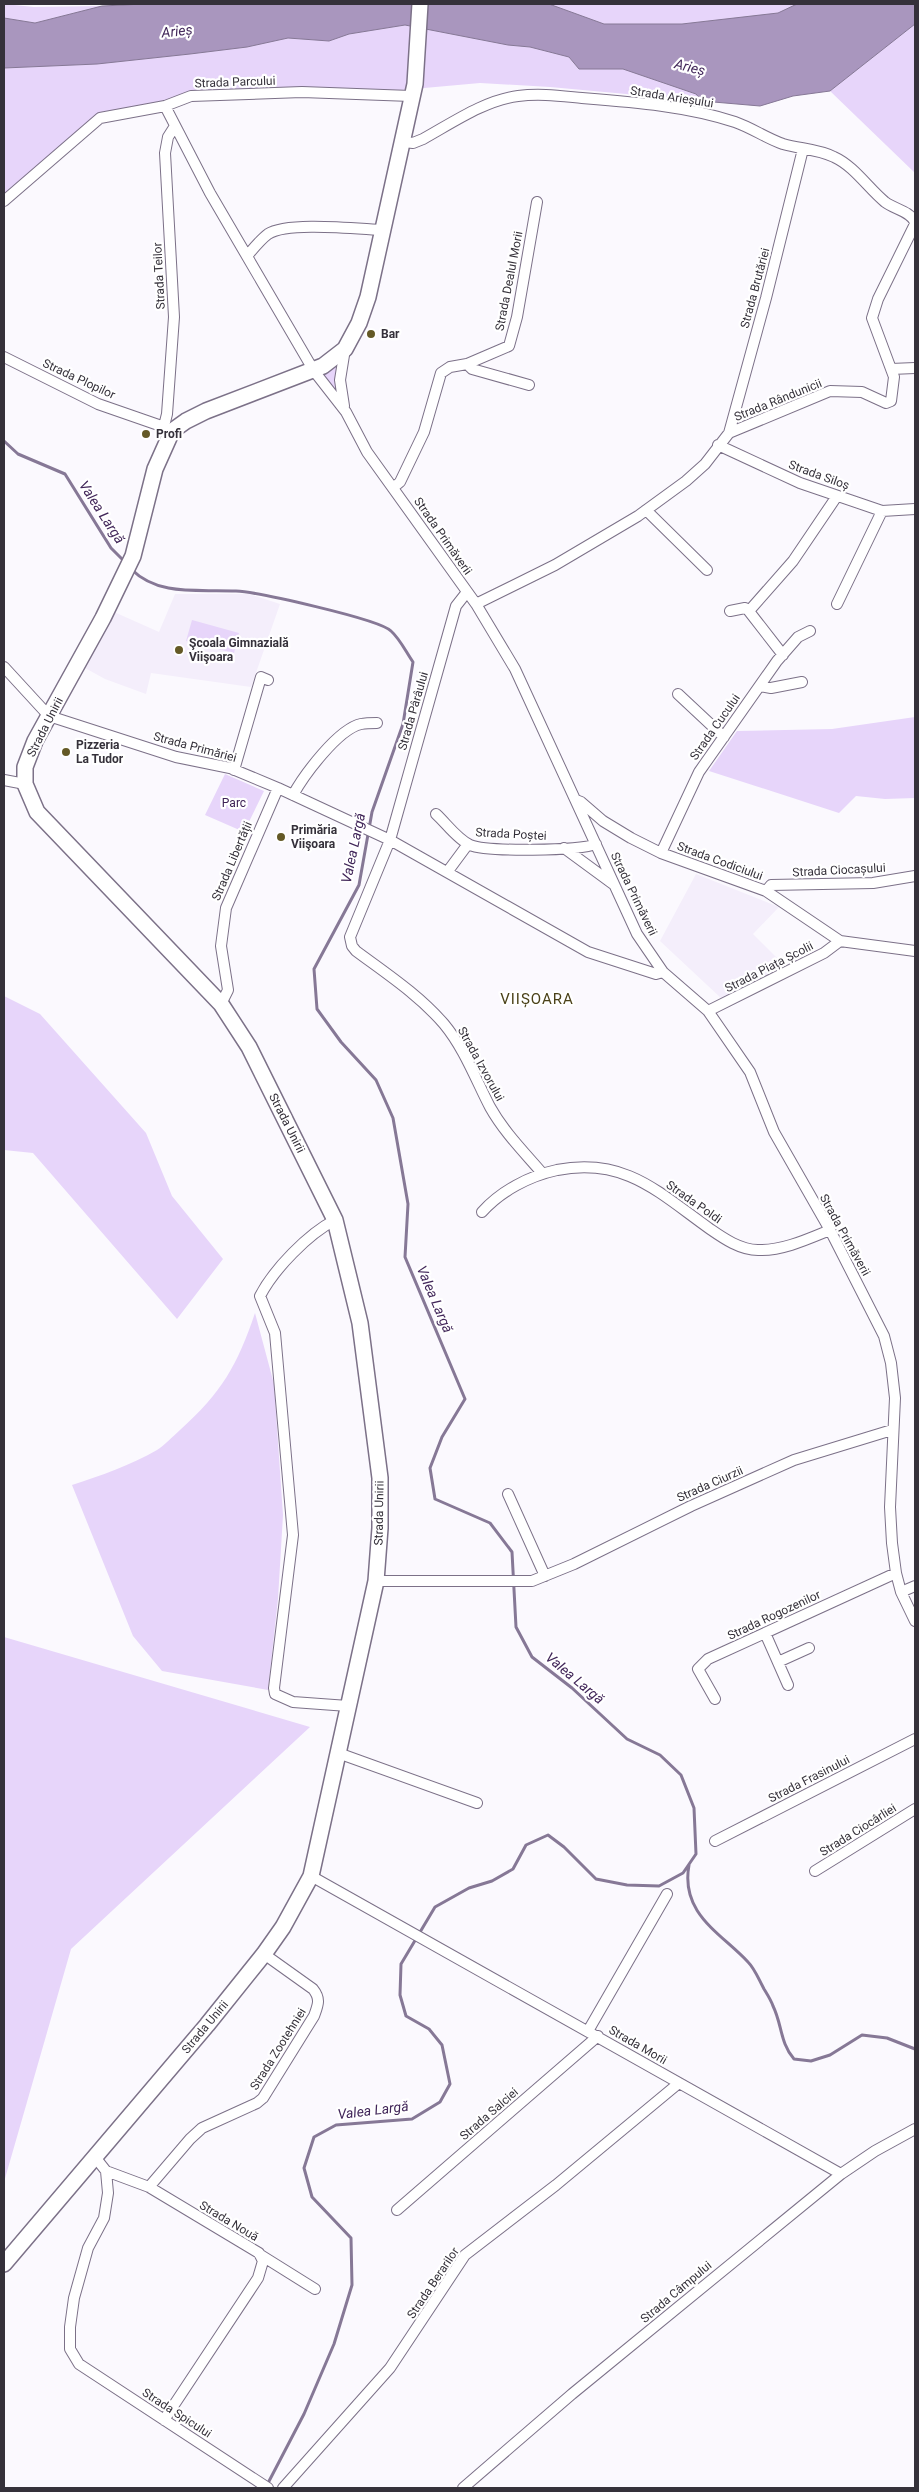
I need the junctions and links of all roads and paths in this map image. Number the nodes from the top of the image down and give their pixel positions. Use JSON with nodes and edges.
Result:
{"nodes":[{"id":1,"x":420,"y":4,"type":"edge"},
{"id":2,"x":413,"y":90,"type":"junction"},
{"id":3,"x":165,"y":106,"type":"junction"},
{"id":4,"x":175,"y":126,"type":"junction"},
{"id":5,"x":404,"y":142,"type":"junction"},
{"id":6,"x":803,"y":149,"type":"junction"},
{"id":7,"x":4,"y":201,"type":"edge"},
{"id":8,"x":537,"y":202,"type":"dead end"},
{"id":9,"x":915,"y":223,"type":"edge"},
{"id":10,"x":384,"y":230,"type":"junction"},
{"id":11,"x":247,"y":256,"type":"junction"},
{"id":12,"x":345,"y":349,"type":"junction"},
{"id":13,"x":4,"y":357,"type":"edge"},
{"id":14,"x":467,"y":364,"type":"junction"},
{"id":15,"x":915,"y":368,"type":"edge"},
{"id":16,"x":891,"y":369,"type":"junction"},
{"id":17,"x":314,"y":371,"type":"junction"},
{"id":18,"x":530,"y":385,"type":"dead end"},
{"id":19,"x":346,"y":412,"type":"junction"},
{"id":20,"x":168,"y":429,"type":"junction"},
{"id":21,"x":728,"y":433,"type":"junction"},
{"id":22,"x":718,"y":445,"type":"junction"},
{"id":23,"x":394,"y":487,"type":"junction"},
{"id":24,"x":837,"y":496,"type":"junction"},
{"id":25,"x":915,"y":509,"type":"edge"},
{"id":26,"x":646,"y":510,"type":"junction"},
{"id":27,"x":882,"y":511,"type":"junction"},
{"id":28,"x":707,"y":570,"type":"dead end"},
{"id":29,"x":467,"y":592,"type":"junction"},
{"id":30,"x":476,"y":604,"type":"junction"},
{"id":31,"x":837,"y":604,"type":"dead end"},
{"id":32,"x":730,"y":611,"type":"dead end"},
{"id":33,"x":749,"y":611,"type":"junction"},
{"id":34,"x":810,"y":630,"type":"dead end"},
{"id":35,"x":783,"y":655,"type":"junction"},
{"id":36,"x":4,"y":667,"type":"edge"},
{"id":37,"x":268,"y":680,"type":"dead end"},
{"id":38,"x":802,"y":682,"type":"dead end"},
{"id":39,"x":760,"y":686,"type":"junction"},
{"id":40,"x":678,"y":694,"type":"dead end"},
{"id":41,"x":49,"y":716,"type":"junction"},
{"id":42,"x":377,"y":723,"type":"dead end"},
{"id":43,"x":724,"y":737,"type":"junction"},
{"id":44,"x":234,"y":770,"type":"junction"},
{"id":45,"x":4,"y":780,"type":"edge"},
{"id":46,"x":25,"y":784,"type":"junction"},
{"id":47,"x":278,"y":788,"type":"junction"},
{"id":48,"x":293,"y":795,"type":"junction"},
{"id":49,"x":576,"y":800,"type":"junction"},
{"id":50,"x":436,"y":814,"type":"dead end"},
{"id":51,"x":390,"y":840,"type":"junction"},
{"id":52,"x":468,"y":844,"type":"junction"},
{"id":53,"x":596,"y":844,"type":"junction"},
{"id":54,"x":563,"y":848,"type":"junction"},
{"id":55,"x":660,"y":853,"type":"junction"},
{"id":56,"x":448,"y":871,"type":"junction"},
{"id":57,"x":915,"y":876,"type":"edge"},
{"id":58,"x":615,"y":886,"type":"junction"},
{"id":59,"x":766,"y":891,"type":"junction"},
{"id":60,"x":840,"y":941,"type":"junction"},
{"id":61,"x":915,"y":950,"type":"edge"},
{"id":62,"x":663,"y":972,"type":"junction"},
{"id":63,"x":221,"y":1004,"type":"junction"},
{"id":64,"x":708,"y":1011,"type":"junction"},
{"id":65,"x":542,"y":1173,"type":"junction"},
{"id":66,"x":482,"y":1212,"type":"dead end"},
{"id":67,"x":335,"y":1220,"type":"junction"},
{"id":68,"x":830,"y":1230,"type":"junction"},
{"id":69,"x":892,"y":1430,"type":"junction"},
{"id":70,"x":508,"y":1494,"type":"dead end"},
{"id":71,"x":896,"y":1573,"type":"junction"},
{"id":72,"x":545,"y":1576,"type":"junction"},
{"id":73,"x":376,"y":1581,"type":"junction"},
{"id":74,"x":915,"y":1586,"type":"edge"},
{"id":75,"x":902,"y":1592,"type":"junction"},
{"id":76,"x":915,"y":1621,"type":"edge"},
{"id":77,"x":765,"y":1633,"type":"junction"},
{"id":78,"x":809,"y":1648,"type":"dead end"},
{"id":79,"x":778,"y":1662,"type":"junction"},
{"id":80,"x":788,"y":1685,"type":"dead end"},
{"id":81,"x":715,"y":1699,"type":"dead end"},
{"id":82,"x":348,"y":1706,"type":"junction"},
{"id":83,"x":915,"y":1739,"type":"edge"},
{"id":84,"x":338,"y":1753,"type":"junction"},
{"id":85,"x":477,"y":1803,"type":"dead end"},
{"id":86,"x":915,"y":1809,"type":"edge"},
{"id":87,"x":715,"y":1841,"type":"dead end"},
{"id":88,"x":815,"y":1872,"type":"dead end"},
{"id":89,"x":311,"y":1876,"type":"junction"},
{"id":90,"x":667,"y":1894,"type":"dead end"},
{"id":91,"x":264,"y":1954,"type":"junction"},
{"id":92,"x":588,"y":2031,"type":"junction"},
{"id":93,"x":598,"y":2036,"type":"junction"},
{"id":94,"x":679,"y":2083,"type":"junction"},
{"id":95,"x":915,"y":2129,"type":"edge"},
{"id":96,"x":95,"y":2157,"type":"junction"},
{"id":97,"x":106,"y":2171,"type":"junction"},
{"id":98,"x":841,"y":2174,"type":"junction"},
{"id":99,"x":149,"y":2187,"type":"junction"},
{"id":100,"x":397,"y":2210,"type":"dead end"},
{"id":101,"x":258,"y":2253,"type":"junction"},
{"id":102,"x":4,"y":2264,"type":"edge"},
{"id":103,"x":315,"y":2289,"type":"dead end"},
{"id":104,"x":164,"y":2420,"type":"junction"},
{"id":105,"x":264,"y":2486,"type":"edge"},
{"id":106,"x":283,"y":2488,"type":"edge"},
{"id":107,"x":463,"y":2488,"type":"edge"}],
"edges":[{"from":1,"to":2,"type":"main road"},
{"from":2,"to":3,"type":"street","name":"Strada Parcului"},
{"from":2,"to":5,"type":"main road"},
{"from":3,"to":4,"type":"street"},
{"from":3,"to":7,"type":"street","name":"Strada Parcului"},
{"from":4,"to":11,"type":"street"},
{"from":4,"to":20,"type":"street","name":"Strada Teilor"},
{"from":5,"to":6,"type":"street","name":"Strada Arieșului"},
{"from":5,"to":10,"type":"main road"},
{"from":6,"to":9,"type":"street","name":"Strada Arieșului"},
{"from":6,"to":21,"type":"street","name":"Strada Brutăriei"},
{"from":8,"to":14,"type":"street","name":"Strada Dealul Morii"},
{"from":9,"to":16,"type":"street","name":"Strada Rândunicii"},
{"from":10,"to":11,"type":"street"},
{"from":10,"to":12,"type":"main road"},
{"from":11,"to":17,"type":"street"},
{"from":12,"to":17,"type":"main road"},
{"from":12,"to":19,"type":"street"},
{"from":13,"to":20,"type":"street","name":"Strada Plopilor"},
{"from":14,"to":18,"type":"street"},
{"from":14,"to":23,"type":"street","name":"Strada Dealul Morii"},
{"from":15,"to":16,"type":"street"},
{"from":16,"to":21,"type":"street","name":"Strada Rândunicii"},
{"from":17,"to":19,"type":"street"},
{"from":17,"to":20,"type":"main road"},
{"from":19,"to":23,"type":"street","name":"Strada Primăverii"},
{"from":20,"to":41,"type":"main road","name":"Strada Unirii"},
{"from":21,"to":22,"type":"street","name":"Strada Rândunicii"},
{"from":22,"to":24,"type":"street","name":"Strada Siloș"},
{"from":22,"to":26,"type":"street","name":"Strada Rândunicii"},
{"from":23,"to":29,"type":"street","name":"Strada Primăverii"},
{"from":24,"to":27,"type":"street","name":"Strada Siloș"},
{"from":24,"to":33,"type":"street"},
{"from":25,"to":27,"type":"street","name":"Strada Siloș"},
{"from":26,"to":28,"type":"street"},
{"from":26,"to":30,"type":"street","name":"Strada Rândunicii"},
{"from":27,"to":31,"type":"street"},
{"from":29,"to":30,"type":"street","name":"Strada Primăverii"},
{"from":29,"to":51,"type":"street","name":"Strada Pârâului"},
{"from":30,"to":49,"type":"street","name":"Strada Primăverii"},
{"from":32,"to":33,"type":"street"},
{"from":33,"to":35,"type":"street"},
{"from":34,"to":35,"type":"street","name":"Strada Cucului"},
{"from":35,"to":39,"type":"street","name":"Strada Cucului"},
{"from":36,"to":41,"type":"street"},
{"from":37,"to":44,"type":"street"},
{"from":38,"to":39,"type":"street"},
{"from":39,"to":43,"type":"street","name":"Strada Cucului"},
{"from":40,"to":43,"type":"street"},
{"from":41,"to":44,"type":"street","name":"Strada Primăriei"},
{"from":41,"to":46,"type":"main road","name":"Strada Unirii"},
{"from":42,"to":48,"type":"street"},
{"from":43,"to":55,"type":"street","name":"Strada Cucului"},
{"from":44,"to":47,"type":"street","name":"Strada Primăriei"},
{"from":45,"to":46,"type":"street"},
{"from":46,"to":63,"type":"main road","name":"Strada Unirii"},
{"from":47,"to":48,"type":"street","name":"Strada Primăriei"},
{"from":47,"to":63,"type":"street","name":"Strada Libertății"},
{"from":48,"to":51,"type":"street","name":"Strada Primăriei"},
{"from":49,"to":53,"type":"street","name":"Strada Primăverii"},
{"from":49,"to":55,"type":"street","name":"Strada Codiciului"},
{"from":50,"to":52,"type":"street","name":"Strada Poștei"},
{"from":51,"to":56,"type":"street","name":"Strada Primăriei"},
{"from":51,"to":65,"type":"street","name":"Strada Izvorului"},
{"from":52,"to":54,"type":"street","name":"Strada Poștei"},
{"from":52,"to":56,"type":"street"},
{"from":53,"to":54,"type":"street","name":"Strada Poștei"},
{"from":53,"to":58,"type":"street","name":"Strada Primăverii"},
{"from":54,"to":58,"type":"street"},
{"from":55,"to":59,"type":"street","name":"Strada Codiciului"},
{"from":56,"to":62,"type":"street","name":"Strada Primăriei"},
{"from":57,"to":59,"type":"street","name":"Strada Ciocașului"},
{"from":58,"to":62,"type":"street","name":"Strada Primăverii"},
{"from":59,"to":60,"type":"street","name":"Strada Codiciului"},
{"from":60,"to":61,"type":"street","name":"Strada Codiciului"},
{"from":60,"to":64,"type":"street","name":"Strada Piața Școlii"},
{"from":62,"to":64,"type":"street","name":"Strada Primăverii"},
{"from":63,"to":67,"type":"main road","name":"Strada Unirii"},
{"from":64,"to":68,"type":"street","name":"Strada Primăverii"},
{"from":65,"to":66,"type":"street"},
{"from":65,"to":68,"type":"street","name":"Strada Poldi"},
{"from":67,"to":73,"type":"main road","name":"Strada Unirii"},
{"from":67,"to":82,"type":"street"},
{"from":68,"to":69,"type":"street","name":"Strada Primăverii"},
{"from":69,"to":71,"type":"street","name":"Strada Primăverii"},
{"from":69,"to":72,"type":"street","name":"Strada Ciurzii"},
{"from":70,"to":72,"type":"street"},
{"from":71,"to":75,"type":"street","name":"Strada Primăverii"},
{"from":71,"to":77,"type":"street","name":"Strada Rogozenilor"},
{"from":72,"to":73,"type":"street","name":"Strada Ciurzii"},
{"from":73,"to":82,"type":"main road","name":"Strada Unirii"},
{"from":74,"to":75,"type":"street"},
{"from":75,"to":76,"type":"street","name":"Strada Primăverii"},
{"from":77,"to":79,"type":"street"},
{"from":77,"to":81,"type":"street","name":"Strada Rogozenilor"},
{"from":78,"to":79,"type":"street"},
{"from":79,"to":80,"type":"street"},
{"from":82,"to":84,"type":"main road","name":"Strada Unirii"},
{"from":83,"to":87,"type":"street","name":"Strada Frasinului"},
{"from":84,"to":85,"type":"street"},
{"from":84,"to":89,"type":"main road","name":"Strada Unirii"},
{"from":86,"to":88,"type":"street","name":"Strada Ciocârliei"},
{"from":89,"to":91,"type":"main road","name":"Strada Unirii"},
{"from":89,"to":92,"type":"street","name":"Strada Morii"},
{"from":90,"to":92,"type":"street"},
{"from":91,"to":96,"type":"main road","name":"Strada Unirii"},
{"from":91,"to":99,"type":"street","name":"Strada Zootehniei"},
{"from":92,"to":93,"type":"street","name":"Strada Morii"},
{"from":93,"to":94,"type":"street","name":"Strada Morii"},
{"from":93,"to":100,"type":"street","name":"Strada Salciei"},
{"from":94,"to":98,"type":"street","name":"Strada Morii"},
{"from":94,"to":106,"type":"street","name":"Strada Berarilor"},
{"from":95,"to":98,"type":"street","name":"Strada Câmpului"},
{"from":96,"to":97,"type":"street"},
{"from":96,"to":102,"type":"main road","name":"Strada Unirii"},
{"from":97,"to":99,"type":"street","name":"Strada Nouă"},
{"from":97,"to":104,"type":"street","name":"Strada Spicului"},
{"from":98,"to":107,"type":"street","name":"Strada Câmpului"},
{"from":99,"to":101,"type":"street","name":"Strada Nouă"},
{"from":101,"to":103,"type":"street"},
{"from":101,"to":104,"type":"street","name":"Strada Nouă"},
{"from":104,"to":105,"type":"street","name":"Strada Spicului"}]}
